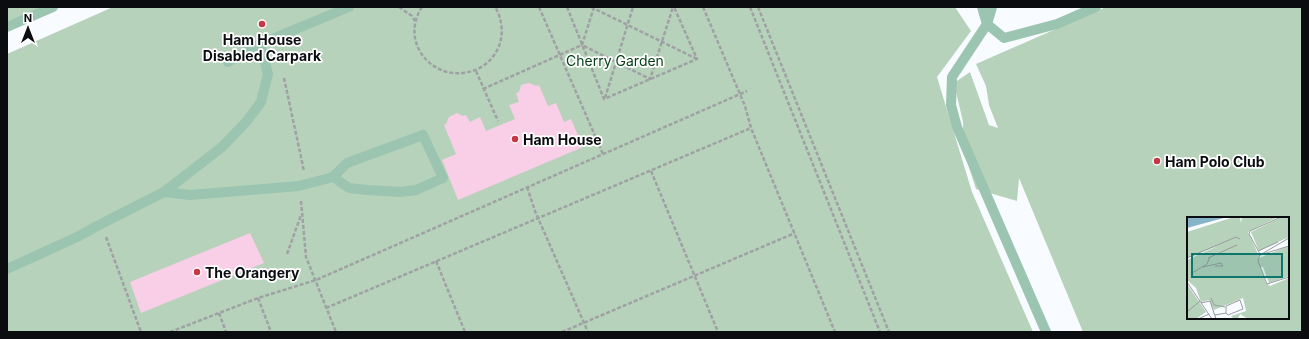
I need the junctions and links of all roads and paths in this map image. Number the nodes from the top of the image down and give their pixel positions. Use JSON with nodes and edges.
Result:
{"nodes":[{"id":1,"x":53,"y":7,"type":"edge"},
{"id":2,"x":349,"y":7,"type":"edge"},
{"id":3,"x":399,"y":7,"type":"edge"},
{"id":4,"x":422,"y":7,"type":"edge"},
{"id":5,"x":495,"y":7,"type":"edge"},
{"id":6,"x":539,"y":7,"type":"edge"},
{"id":7,"x":567,"y":7,"type":"edge"},
{"id":8,"x":593,"y":7,"type":"edge"},
{"id":9,"x":633,"y":7,"type":"edge"},
{"id":10,"x":674,"y":7,"type":"edge"},
{"id":11,"x":703,"y":7,"type":"edge"},
{"id":12,"x":750,"y":7,"type":"edge"},
{"id":13,"x":758,"y":7,"type":"edge"},
{"id":14,"x":982,"y":7,"type":"edge"},
{"id":15,"x":992,"y":7,"type":"edge"},
{"id":16,"x":1096,"y":7,"type":"edge"},
{"id":17,"x":416,"y":21,"type":"junction"},
{"id":18,"x":987,"y":24,"type":"junction"},
{"id":19,"x":627,"y":25,"type":"junction"},
{"id":20,"x":7,"y":27,"type":"edge"},
{"id":21,"x":662,"y":42,"type":"junction"},
{"id":22,"x":260,"y":44,"type":"junction"},
{"id":23,"x":582,"y":45,"type":"junction"},
{"id":24,"x":560,"y":54,"type":"junction"},
{"id":25,"x":697,"y":59,"type":"junction"},
{"id":26,"x":228,"y":62,"type":"dead end"},
{"id":27,"x":616,"y":62,"type":"junction"},
{"id":28,"x":476,"y":71,"type":"junction"},
{"id":29,"x":284,"y":77,"type":"dead end"},
{"id":30,"x":650,"y":79,"type":"junction"},
{"id":31,"x":483,"y":89,"type":"junction"},
{"id":32,"x":747,"y":91,"type":"dead end"},
{"id":33,"x":740,"y":95,"type":"junction"},
{"id":34,"x":604,"y":99,"type":"junction"},
{"id":35,"x":498,"y":121,"type":"dead end"},
{"id":36,"x":751,"y":128,"type":"junction"},
{"id":37,"x":603,"y":154,"type":"junction"},
{"id":38,"x":651,"y":171,"type":"junction"},
{"id":39,"x":333,"y":177,"type":"junction"},
{"id":40,"x":303,"y":185,"type":"junction"},
{"id":41,"x":527,"y":187,"type":"junction"},
{"id":42,"x":164,"y":192,"type":"junction"},
{"id":43,"x":302,"y":213,"type":"junction"},
{"id":44,"x":539,"y":218,"type":"junction"},
{"id":45,"x":101,"y":224,"type":"junction"},
{"id":46,"x":795,"y":233,"type":"junction"},
{"id":47,"x":287,"y":254,"type":"dead end"},
{"id":48,"x":436,"y":262,"type":"junction"},
{"id":49,"x":7,"y":270,"type":"edge"},
{"id":50,"x":694,"y":276,"type":"junction"},
{"id":51,"x":316,"y":280,"type":"junction"},
{"id":52,"x":258,"y":298,"type":"junction"},
{"id":53,"x":326,"y":308,"type":"junction"},
{"id":54,"x":219,"y":314,"type":"junction"},
{"id":55,"x":584,"y":323,"type":"junction"},
{"id":56,"x":179,"y":330,"type":"edge"},
{"id":57,"x":141,"y":332,"type":"edge"},
{"id":58,"x":170,"y":332,"type":"edge"},
{"id":59,"x":226,"y":332,"type":"edge"},
{"id":60,"x":271,"y":332,"type":"edge"},
{"id":61,"x":336,"y":332,"type":"edge"},
{"id":62,"x":464,"y":332,"type":"edge"},
{"id":63,"x":562,"y":332,"type":"edge"},
{"id":64,"x":588,"y":332,"type":"edge"},
{"id":65,"x":718,"y":332,"type":"edge"},
{"id":66,"x":835,"y":332,"type":"edge"},
{"id":67,"x":880,"y":332,"type":"edge"},
{"id":68,"x":889,"y":332,"type":"edge"},
{"id":69,"x":1046,"y":332,"type":"edge"}],
"edges":[{"from":1,"to":20,"type":"lane"},
{"from":2,"to":22,"type":"lane"},
{"from":3,"to":17,"type":"path"},
{"from":4,"to":17,"type":"path"},
{"from":5,"to":28,"type":"path"},
{"from":6,"to":24,"type":"path"},
{"from":7,"to":23,"type":"path"},
{"from":8,"to":19,"type":"path"},
{"from":8,"to":23,"type":"path"},
{"from":9,"to":19,"type":"path"},
{"from":10,"to":21,"type":"path"},
{"from":10,"to":25,"type":"path"},
{"from":11,"to":33,"type":"path"},
{"from":12,"to":67,"type":"path"},
{"from":13,"to":68,"type":"path"},
{"from":14,"to":18,"type":"lane"},
{"from":15,"to":18,"type":"lane"},
{"from":16,"to":18,"type":"lane"},
{"from":17,"to":28,"type":"path"},
{"from":18,"to":69,"type":"lane"},
{"from":19,"to":21,"type":"path"},
{"from":19,"to":27,"type":"path"},
{"from":21,"to":25,"type":"path"},
{"from":21,"to":30,"type":"path"},
{"from":22,"to":26,"type":"lane"},
{"from":22,"to":42,"type":"lane"},
{"from":23,"to":24,"type":"path"},
{"from":23,"to":27,"type":"path"},
{"from":23,"to":34,"type":"path"},
{"from":24,"to":31,"type":"path"},
{"from":24,"to":37,"type":"path"},
{"from":25,"to":30,"type":"path"},
{"from":27,"to":30,"type":"path"},
{"from":27,"to":34,"type":"path"},
{"from":28,"to":31,"type":"path"},
{"from":29,"to":40,"type":"path"},
{"from":30,"to":34,"type":"path"},
{"from":31,"to":35,"type":"path"},
{"from":32,"to":33,"type":"path"},
{"from":33,"to":36,"type":"path"},
{"from":33,"to":37,"type":"path"},
{"from":36,"to":38,"type":"path"},
{"from":36,"to":46,"type":"path"},
{"from":37,"to":41,"type":"path"},
{"from":38,"to":44,"type":"path"},
{"from":38,"to":50,"type":"path"},
{"from":39,"to":39,"type":"lane"},
{"from":39,"to":40,"type":"lane"},
{"from":40,"to":42,"type":"lane"},
{"from":40,"to":43,"type":"path"},
{"from":41,"to":44,"type":"path"},
{"from":41,"to":51,"type":"path"},
{"from":42,"to":45,"type":"lane"},
{"from":43,"to":47,"type":"path"},
{"from":43,"to":51,"type":"path"},
{"from":44,"to":48,"type":"path"},
{"from":44,"to":55,"type":"path"},
{"from":45,"to":49,"type":"lane"},
{"from":45,"to":57,"type":"path"},
{"from":46,"to":50,"type":"path"},
{"from":46,"to":66,"type":"path"},
{"from":48,"to":53,"type":"path"},
{"from":48,"to":62,"type":"path"},
{"from":50,"to":55,"type":"path"},
{"from":50,"to":65,"type":"path"},
{"from":51,"to":52,"type":"path"},
{"from":51,"to":53,"type":"path"},
{"from":52,"to":54,"type":"path"},
{"from":52,"to":60,"type":"path"},
{"from":53,"to":61,"type":"path"},
{"from":54,"to":56,"type":"path"},
{"from":54,"to":59,"type":"path"},
{"from":55,"to":63,"type":"path"},
{"from":55,"to":64,"type":"path"},
{"from":56,"to":58,"type":"path"}]}
